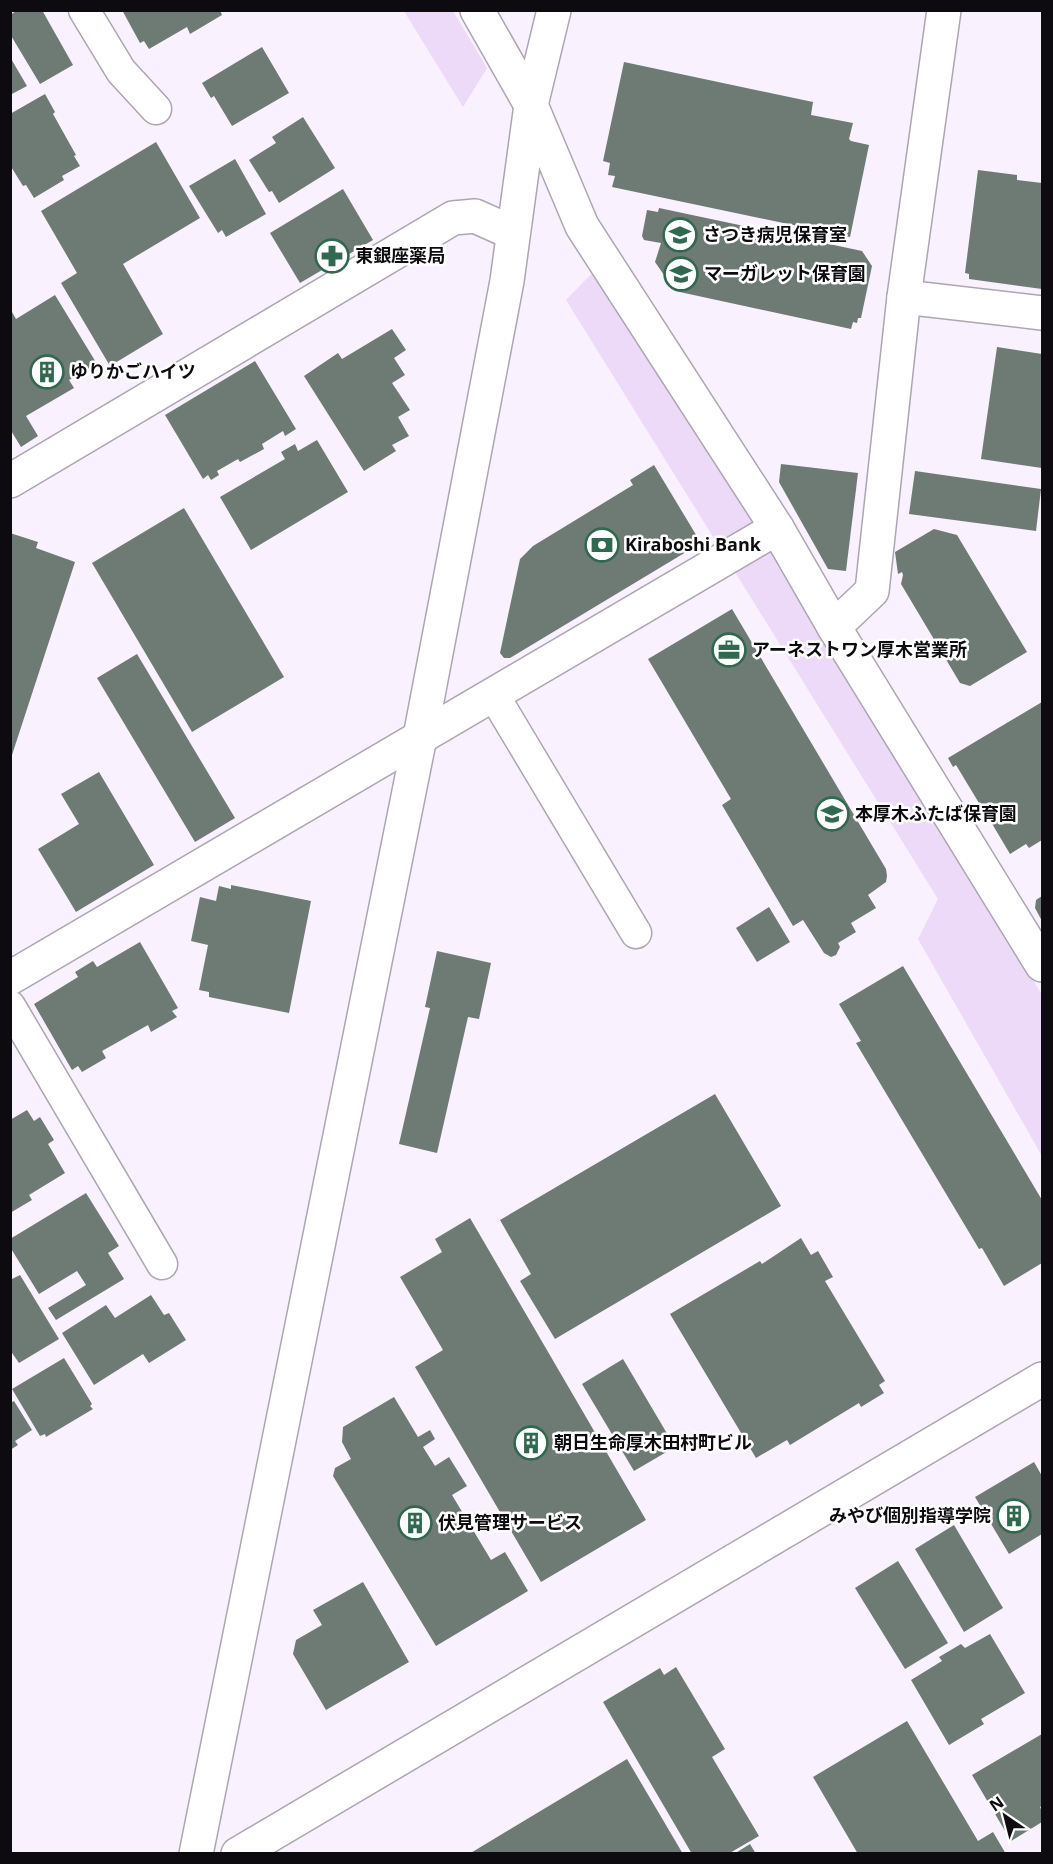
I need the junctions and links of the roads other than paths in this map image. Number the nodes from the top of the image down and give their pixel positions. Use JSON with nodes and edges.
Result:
{"nodes":[{"id":1,"x":84,"y":10,"type":"edge"},
{"id":2,"x":477,"y":10,"type":"edge"},
{"id":3,"x":554,"y":10,"type":"edge"},
{"id":4,"x":944,"y":10,"type":"edge"},
{"id":5,"x":531,"y":105,"type":"junction"},
{"id":6,"x":156,"y":109,"type":"dead end"},
{"id":7,"x":513,"y":233,"type":"junction"},
{"id":8,"x":904,"y":297,"type":"junction"},
{"id":9,"x":1042,"y":313,"type":"edge"},
{"id":10,"x":10,"y":481,"type":"edge"},
{"id":11,"x":777,"y":528,"type":"junction"},
{"id":12,"x":834,"y":627,"type":"junction"},
{"id":13,"x":493,"y":694,"type":"junction"},
{"id":14,"x":420,"y":737,"type":"junction"},
{"id":15,"x":636,"y":933,"type":"dead end"},
{"id":16,"x":1042,"y":965,"type":"edge"},
{"id":17,"x":10,"y":978,"type":"edge"},
{"id":18,"x":10,"y":1006,"type":"edge"},
{"id":19,"x":162,"y":1264,"type":"dead end"},
{"id":20,"x":1042,"y":1379,"type":"edge"},
{"id":21,"x":196,"y":1854,"type":"edge"},
{"id":22,"x":238,"y":1854,"type":"edge"}],
"edges":[{"from":1,"to":6,"type":"lane"},
{"from":2,"to":5,"type":"street"},
{"from":3,"to":5,"type":"street"},
{"from":4,"to":8,"type":"street"},
{"from":5,"to":7,"type":"street"},
{"from":5,"to":11,"type":"street"},
{"from":7,"to":10,"type":"street"},
{"from":7,"to":14,"type":"street"},
{"from":8,"to":9,"type":"street"},
{"from":8,"to":12,"type":"street"},
{"from":11,"to":12,"type":"street"},
{"from":11,"to":13,"type":"street"},
{"from":12,"to":16,"type":"street"},
{"from":13,"to":14,"type":"street"},
{"from":13,"to":15,"type":"lane"},
{"from":14,"to":17,"type":"street"},
{"from":14,"to":21,"type":"street"},
{"from":18,"to":19,"type":"lane"},
{"from":20,"to":22,"type":"street"}]}
